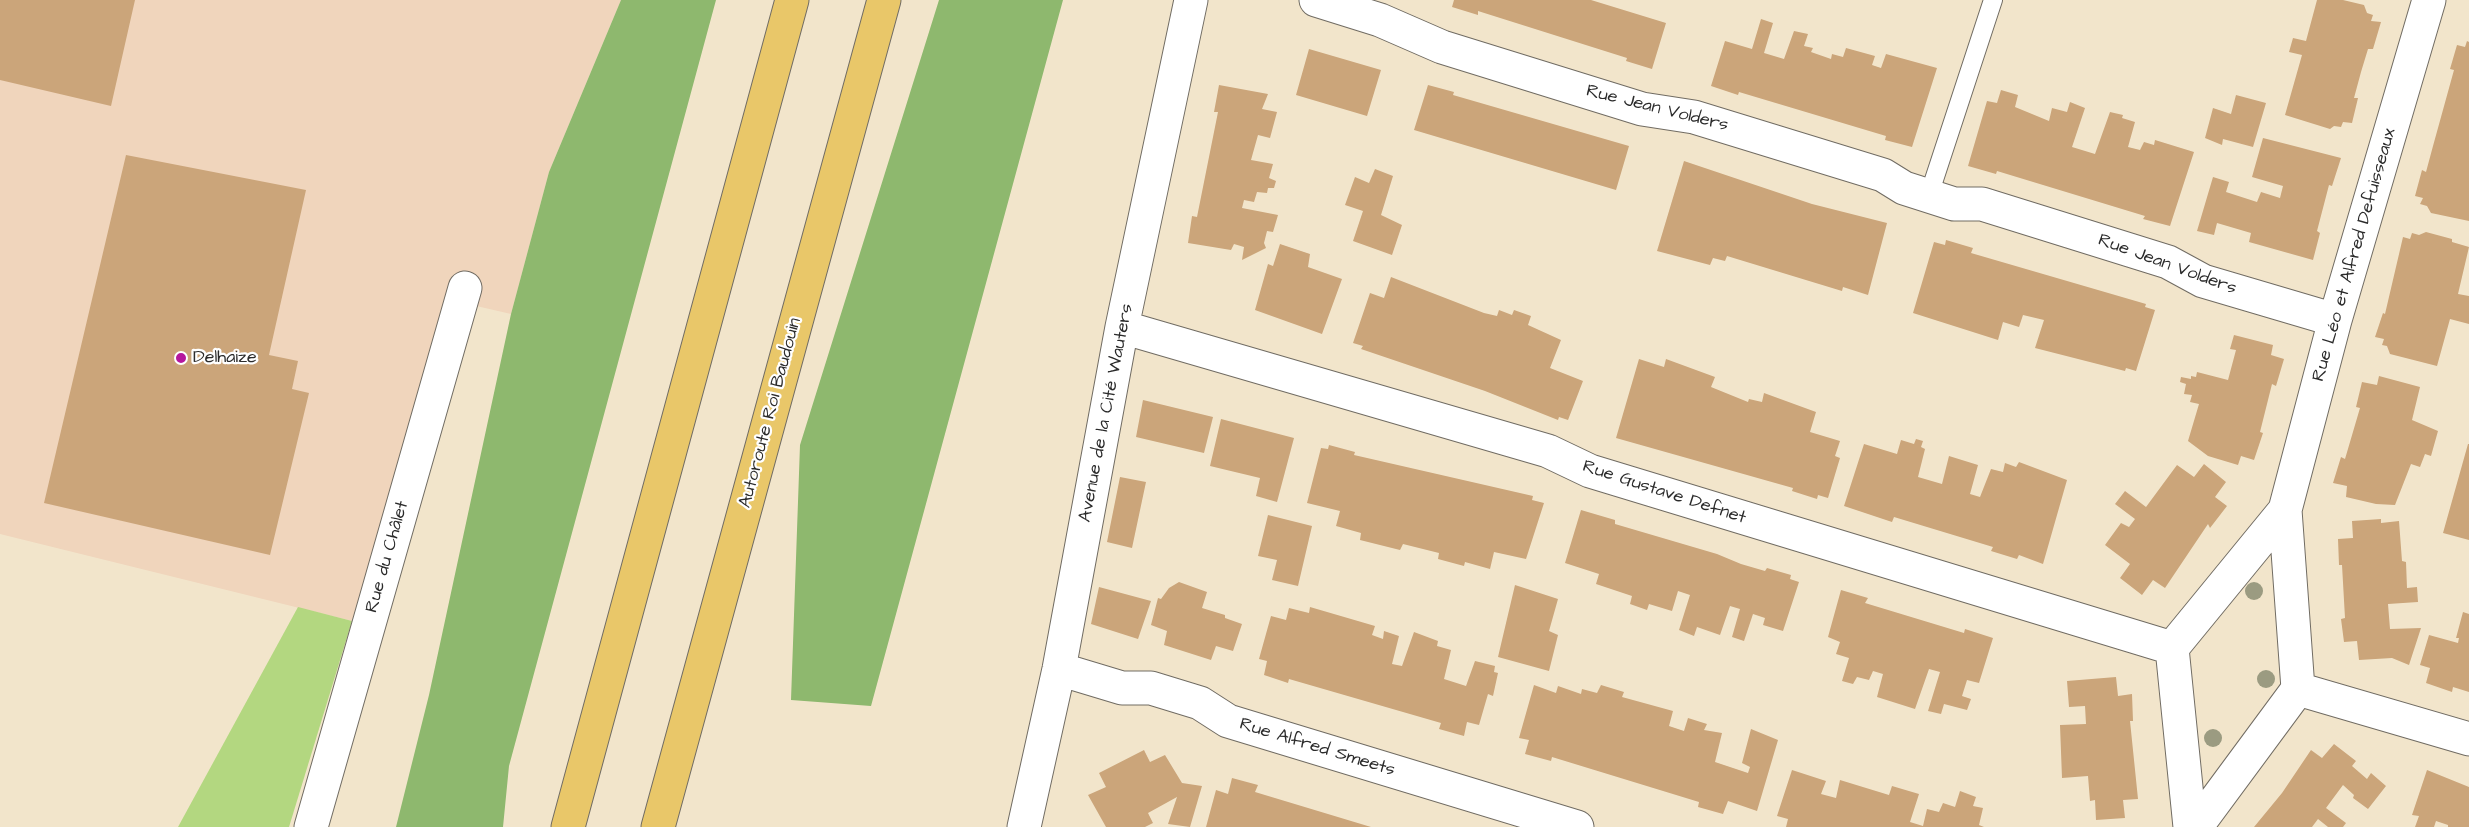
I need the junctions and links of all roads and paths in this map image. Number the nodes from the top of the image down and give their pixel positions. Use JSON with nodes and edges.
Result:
{"nodes":[{"id":1,"x":792,"y":0,"type":"edge"},
{"id":2,"x":884,"y":0,"type":"edge"},
{"id":3,"x":1191,"y":0,"type":"edge"},
{"id":4,"x":1316,"y":0,"type":"edge"},
{"id":5,"x":1993,"y":0,"type":"edge"},
{"id":6,"x":2429,"y":0,"type":"edge"},
{"id":7,"x":1929,"y":195,"type":"junction"},
{"id":8,"x":465,"y":288,"type":"dead end"},
{"id":9,"x":2335,"y":320,"type":"junction"},
{"id":10,"x":1122,"y":327,"type":"junction"},
{"id":11,"x":2285,"y":510,"type":"junction"},
{"id":12,"x":2172,"y":648,"type":"junction"},
{"id":13,"x":1059,"y":669,"type":"junction"},
{"id":14,"x":2298,"y":689,"type":"junction"},
{"id":15,"x":2469,"y":739,"type":"edge"},
{"id":16,"x":311,"y":827,"type":"edge"},
{"id":17,"x":568,"y":827,"type":"edge"},
{"id":18,"x":658,"y":827,"type":"edge"},
{"id":19,"x":1024,"y":827,"type":"edge"},
{"id":20,"x":1577,"y":827,"type":"edge"},
{"id":21,"x":2190,"y":827,"type":"edge"},
{"id":22,"x":2196,"y":827,"type":"edge"}],
"edges":[{"from":1,"to":17,"type":"highway"},
{"from":2,"to":18,"type":"highway","name":"Autoroute Roi Baudouin"},
{"from":3,"to":10,"type":"street","name":"Avenue de la Cité Wauters"},
{"from":4,"to":7,"type":"street","name":"Rue Jean Volders"},
{"from":5,"to":7,"type":"lane"},
{"from":6,"to":9,"type":"street","name":"Rue Léo et Alfred Defuisseaux"},
{"from":7,"to":9,"type":"street","name":"Rue Jean Volders"},
{"from":8,"to":16,"type":"street","name":"Rue du Châlet"},
{"from":9,"to":11,"type":"street","name":"Rue Léo et Alfred Defuisseaux"},
{"from":10,"to":12,"type":"street","name":"Rue Gustave Defnet"},
{"from":10,"to":13,"type":"street","name":"Avenue de la Cité Wauters"},
{"from":11,"to":12,"type":"street","name":"Rue Léo et Alfred Defuisseaux"},
{"from":11,"to":14,"type":"street","name":"Rue Léo et Alfred Defuisseaux"},
{"from":12,"to":21,"type":"street"},
{"from":13,"to":19,"type":"street","name":"Avenue de la Cité Wauters"},
{"from":13,"to":20,"type":"street","name":"Rue Alfred Smeets"},
{"from":14,"to":15,"type":"street"},
{"from":14,"to":22,"type":"street"}]}
